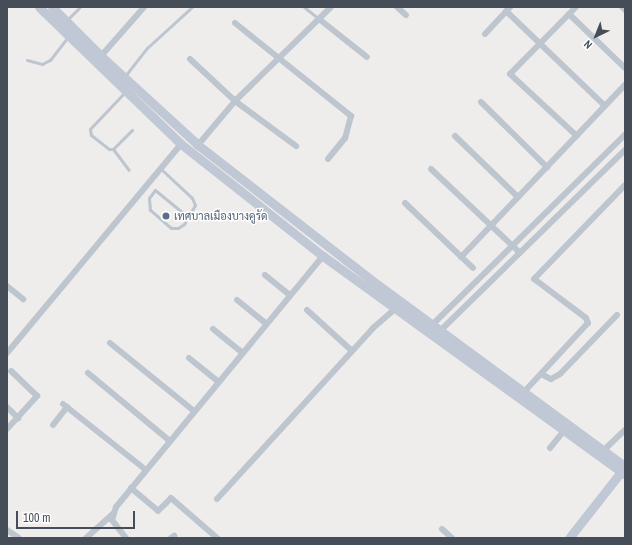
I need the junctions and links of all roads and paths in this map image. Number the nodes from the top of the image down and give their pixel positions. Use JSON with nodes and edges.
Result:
{"nodes":[{"id":1,"x":39,"y":7,"type":"edge"},
{"id":2,"x":52,"y":7,"type":"edge"},
{"id":3,"x":80,"y":7,"type":"edge"},
{"id":4,"x":144,"y":7,"type":"edge"},
{"id":5,"x":192,"y":7,"type":"edge"},
{"id":6,"x":304,"y":7,"type":"edge"},
{"id":7,"x":331,"y":7,"type":"edge"},
{"id":8,"x":397,"y":7,"type":"edge"},
{"id":9,"x":576,"y":7,"type":"edge"},
{"id":10,"x":622,"y":7,"type":"edge"},
{"id":11,"x":508,"y":9,"type":"edge"},
{"id":12,"x":625,"y":10,"type":"edge"},
{"id":13,"x":569,"y":14,"type":"junction"},
{"id":14,"x":406,"y":16,"type":"dead end"},
{"id":15,"x":319,"y":19,"type":"junction"},
{"id":16,"x":66,"y":22,"type":"junction"},
{"id":17,"x":235,"y":24,"type":"dead end"},
{"id":18,"x":485,"y":34,"type":"dead end"},
{"id":19,"x":68,"y":36,"type":"junction"},
{"id":20,"x":540,"y":43,"type":"junction"},
{"id":21,"x":101,"y":56,"type":"junction"},
{"id":22,"x":367,"y":57,"type":"dead end"},
{"id":23,"x":190,"y":59,"type":"dead end"},
{"id":24,"x":276,"y":59,"type":"junction"},
{"id":25,"x":27,"y":60,"type":"dead end"},
{"id":26,"x":625,"y":68,"type":"edge"},
{"id":27,"x":124,"y":78,"type":"junction"},
{"id":28,"x":625,"y":86,"type":"edge"},
{"id":29,"x":125,"y":92,"type":"junction"},
{"id":30,"x":235,"y":101,"type":"junction"},
{"id":31,"x":481,"y":102,"type":"dead end"},
{"id":32,"x":605,"y":106,"type":"junction"},
{"id":33,"x":132,"y":130,"type":"dead end"},
{"id":34,"x":625,"y":135,"type":"edge"},
{"id":35,"x":188,"y":136,"type":"junction"},
{"id":36,"x":455,"y":136,"type":"dead end"},
{"id":37,"x":577,"y":136,"type":"junction"},
{"id":38,"x":181,"y":144,"type":"junction"},
{"id":39,"x":198,"y":145,"type":"junction"},
{"id":40,"x":296,"y":146,"type":"dead end"},
{"id":41,"x":113,"y":149,"type":"junction"},
{"id":42,"x":625,"y":150,"type":"edge"},
{"id":43,"x":191,"y":152,"type":"junction"},
{"id":44,"x":606,"y":153,"type":"junction"},
{"id":45,"x":328,"y":159,"type":"dead end"},
{"id":46,"x":614,"y":161,"type":"junction"},
{"id":47,"x":547,"y":167,"type":"junction"},
{"id":48,"x":592,"y":167,"type":"junction"},
{"id":49,"x":161,"y":169,"type":"junction"},
{"id":50,"x":431,"y":169,"type":"dead end"},
{"id":51,"x":129,"y":170,"type":"dead end"},
{"id":52,"x":600,"y":175,"type":"junction"},
{"id":53,"x":147,"y":184,"type":"junction"},
{"id":54,"x":625,"y":185,"type":"edge"},
{"id":55,"x":155,"y":190,"type":"junction"},
{"id":56,"x":518,"y":197,"type":"junction"},
{"id":57,"x":404,"y":203,"type":"dead end"},
{"id":58,"x":188,"y":217,"type":"junction"},
{"id":59,"x":491,"y":226,"type":"junction"},
{"id":60,"x":512,"y":245,"type":"junction"},
{"id":61,"x":330,"y":248,"type":"junction"},
{"id":62,"x":520,"y":252,"type":"junction"},
{"id":63,"x":323,"y":256,"type":"junction"},
{"id":64,"x":461,"y":257,"type":"junction"},
{"id":65,"x":473,"y":268,"type":"dead end"},
{"id":66,"x":265,"y":275,"type":"dead end"},
{"id":67,"x":7,"y":286,"type":"edge"},
{"id":68,"x":290,"y":295,"type":"junction"},
{"id":69,"x":23,"y":299,"type":"dead end"},
{"id":70,"x":237,"y":300,"type":"dead end"},
{"id":71,"x":395,"y":308,"type":"junction"},
{"id":72,"x":307,"y":310,"type":"dead end"},
{"id":73,"x":617,"y":316,"type":"dead end"},
{"id":74,"x":267,"y":324,"type":"junction"},
{"id":75,"x":432,"y":325,"type":"junction"},
{"id":76,"x":213,"y":329,"type":"dead end"},
{"id":77,"x":440,"y":331,"type":"junction"},
{"id":78,"x":110,"y":344,"type":"dead end"},
{"id":79,"x":352,"y":351,"type":"junction"},
{"id":80,"x":7,"y":353,"type":"edge"},
{"id":81,"x":243,"y":353,"type":"junction"},
{"id":82,"x":189,"y":358,"type":"dead end"},
{"id":83,"x":11,"y":370,"type":"dead end"},
{"id":84,"x":88,"y":373,"type":"dead end"},
{"id":85,"x":543,"y":375,"type":"junction"},
{"id":86,"x":219,"y":382,"type":"junction"},
{"id":87,"x":524,"y":392,"type":"junction"},
{"id":88,"x":7,"y":407,"type":"edge"},
{"id":89,"x":194,"y":412,"type":"junction"},
{"id":90,"x":18,"y":418,"type":"junction"},
{"id":91,"x":53,"y":425,"type":"dead end"},
{"id":92,"x":7,"y":429,"type":"edge"},
{"id":93,"x":625,"y":430,"type":"edge"},
{"id":94,"x":564,"y":431,"type":"junction"},
{"id":95,"x":170,"y":441,"type":"junction"},
{"id":96,"x":550,"y":448,"type":"dead end"},
{"id":97,"x":604,"y":450,"type":"junction"},
{"id":98,"x":146,"y":470,"type":"junction"},
{"id":99,"x":624,"y":470,"type":"edge"},
{"id":100,"x":131,"y":488,"type":"junction"},
{"id":101,"x":217,"y":500,"type":"dead end"},
{"id":102,"x":113,"y":514,"type":"junction"},
{"id":103,"x":442,"y":529,"type":"dead end"},
{"id":104,"x":7,"y":530,"type":"edge"},
{"id":105,"x":19,"y":538,"type":"edge"},
{"id":106,"x":86,"y":538,"type":"edge"},
{"id":107,"x":126,"y":538,"type":"edge"},
{"id":108,"x":216,"y":538,"type":"edge"},
{"id":109,"x":452,"y":538,"type":"edge"},
{"id":110,"x":569,"y":538,"type":"edge"}],
"edges":[{"from":1,"to":19,"type":"street"},
{"from":2,"to":16,"type":"street"},
{"from":3,"to":16,"type":"lane"},
{"from":4,"to":21,"type":"street"},
{"from":5,"to":27,"type":"lane"},
{"from":6,"to":15,"type":"lane"},
{"from":7,"to":15,"type":"street"},
{"from":8,"to":14,"type":"street"},
{"from":9,"to":13,"type":"street"},
{"from":10,"to":12,"type":"street"},
{"from":11,"to":18,"type":"street"},
{"from":11,"to":20,"type":"street"},
{"from":13,"to":20,"type":"street"},
{"from":13,"to":26,"type":"street"},
{"from":15,"to":22,"type":"street"},
{"from":15,"to":24,"type":"street"},
{"from":16,"to":21,"type":"street"},
{"from":17,"to":24,"type":"street"},
{"from":19,"to":25,"type":"lane"},
{"from":19,"to":29,"type":"street"},
{"from":20,"to":32,"type":"street"},
{"from":20,"to":37,"type":"street"},
{"from":21,"to":27,"type":"street"},
{"from":23,"to":30,"type":"street"},
{"from":24,"to":30,"type":"street"},
{"from":24,"to":45,"type":"street"},
{"from":27,"to":35,"type":"street"},
{"from":28,"to":32,"type":"street"},
{"from":29,"to":38,"type":"street"},
{"from":29,"to":41,"type":"lane"},
{"from":30,"to":39,"type":"street"},
{"from":30,"to":40,"type":"street"},
{"from":31,"to":47,"type":"street"},
{"from":32,"to":37,"type":"street"},
{"from":33,"to":41,"type":"lane"},
{"from":34,"to":44,"type":"street"},
{"from":35,"to":38,"type":"street"},
{"from":35,"to":39,"type":"street"},
{"from":36,"to":56,"type":"street"},
{"from":37,"to":47,"type":"street"},
{"from":38,"to":43,"type":"street"},
{"from":38,"to":49,"type":"street"},
{"from":39,"to":43,"type":"street"},
{"from":39,"to":61,"type":"street"},
{"from":41,"to":51,"type":"lane"},
{"from":42,"to":46,"type":"street"},
{"from":43,"to":63,"type":"street"},
{"from":44,"to":46,"type":"street"},
{"from":44,"to":48,"type":"street"},
{"from":46,"to":52,"type":"street"},
{"from":47,"to":56,"type":"street"},
{"from":48,"to":52,"type":"street"},
{"from":48,"to":60,"type":"street"},
{"from":49,"to":53,"type":"street"},
{"from":49,"to":58,"type":"lane"},
{"from":50,"to":59,"type":"street"},
{"from":52,"to":62,"type":"street"},
{"from":53,"to":55,"type":"lane"},
{"from":53,"to":80,"type":"street"},
{"from":54,"to":85,"type":"street"},
{"from":55,"to":58,"type":"lane"},
{"from":55,"to":58,"type":"lane"},
{"from":56,"to":59,"type":"street"},
{"from":57,"to":64,"type":"street"},
{"from":59,"to":60,"type":"street"},
{"from":59,"to":64,"type":"street"},
{"from":60,"to":62,"type":"street"},
{"from":60,"to":75,"type":"street"},
{"from":61,"to":63,"type":"street"},
{"from":61,"to":75,"type":"street"},
{"from":62,"to":77,"type":"street"},
{"from":63,"to":68,"type":"street"},
{"from":63,"to":71,"type":"street"},
{"from":64,"to":65,"type":"street"},
{"from":66,"to":68,"type":"street"},
{"from":67,"to":69,"type":"street"},
{"from":68,"to":74,"type":"street"},
{"from":70,"to":74,"type":"street"},
{"from":71,"to":79,"type":"street"},
{"from":71,"to":94,"type":"street"},
{"from":72,"to":79,"type":"street"},
{"from":73,"to":85,"type":"street"},
{"from":74,"to":81,"type":"street"},
{"from":75,"to":77,"type":"street"},
{"from":76,"to":81,"type":"street"},
{"from":77,"to":87,"type":"street"},
{"from":78,"to":89,"type":"street"},
{"from":79,"to":101,"type":"street"},
{"from":81,"to":86,"type":"street"},
{"from":82,"to":86,"type":"street"},
{"from":83,"to":90,"type":"street"},
{"from":84,"to":95,"type":"street"},
{"from":85,"to":87,"type":"street"},
{"from":86,"to":89,"type":"street"},
{"from":87,"to":97,"type":"street"},
{"from":88,"to":90,"type":"street"},
{"from":89,"to":95,"type":"street"},
{"from":90,"to":92,"type":"street"},
{"from":91,"to":98,"type":"street"},
{"from":93,"to":97,"type":"street"},
{"from":94,"to":96,"type":"street"},
{"from":94,"to":99,"type":"street"},
{"from":95,"to":98,"type":"street"},
{"from":97,"to":99,"type":"street"},
{"from":98,"to":100,"type":"street"},
{"from":99,"to":110,"type":"street"},
{"from":100,"to":102,"type":"street"},
{"from":100,"to":108,"type":"street"},
{"from":102,"to":106,"type":"street"},
{"from":102,"to":107,"type":"street"},
{"from":103,"to":109,"type":"street"},
{"from":104,"to":105,"type":"street"}]}
